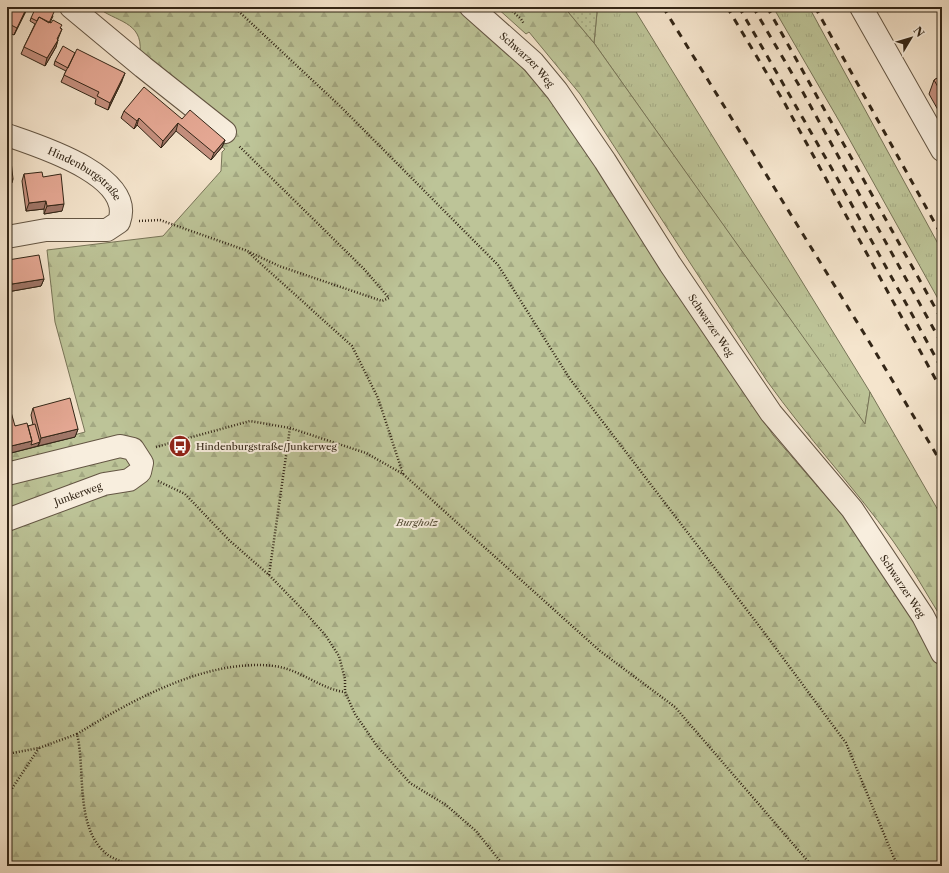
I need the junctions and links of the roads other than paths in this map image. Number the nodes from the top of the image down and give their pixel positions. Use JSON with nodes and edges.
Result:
{"nodes":[{"id":1,"x":71,"y":7,"type":"edge"},
{"id":2,"x":471,"y":7,"type":"edge"},
{"id":3,"x":861,"y":7,"type":"edge"},
{"id":4,"x":225,"y":132,"type":"road end"},
{"id":5,"x":7,"y":135,"type":"edge"},
{"id":6,"x":942,"y":150,"type":"edge"},
{"id":7,"x":7,"y":236,"type":"edge"},
{"id":8,"x":7,"y":474,"type":"edge"},
{"id":9,"x":7,"y":520,"type":"edge"},
{"id":10,"x":942,"y":653,"type":"edge"}],
"edges":[{"from":1,"to":4,"type":"street"},
{"from":2,"to":10,"type":"street","name":"Schwarzer Weg"},
{"from":3,"to":6,"type":"street"},
{"from":5,"to":7,"type":"street","name":"Hindenburgstraße"},
{"from":8,"to":9,"type":"street","name":"Junkerweg"}]}
